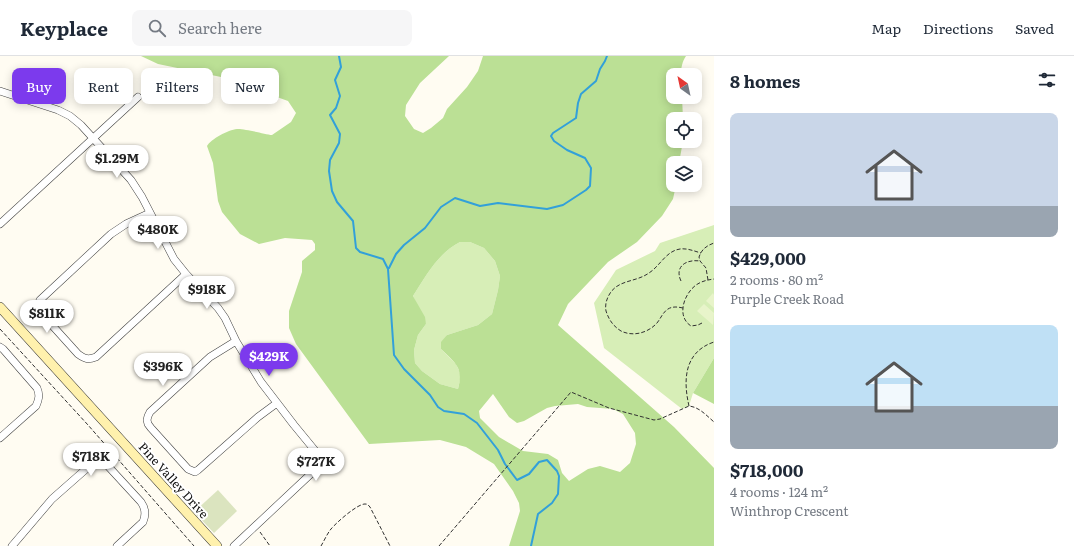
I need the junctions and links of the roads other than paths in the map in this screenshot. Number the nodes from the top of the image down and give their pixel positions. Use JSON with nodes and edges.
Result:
{"nodes":[{"id":1,"x":0,"y":91,"type":"edge"},
{"id":2,"x":138,"y":97,"type":"dead end"},
{"id":3,"x":93,"y":138,"type":"junction"},
{"id":4,"x":150,"y":213,"type":"junction"},
{"id":5,"x":0,"y":224,"type":"edge"},
{"id":6,"x":186,"y":274,"type":"junction"},
{"id":7,"x":0,"y":307,"type":"edge"},
{"id":8,"x":236,"y":341,"type":"junction"},
{"id":9,"x":0,"y":347,"type":"edge"},
{"id":10,"x":277,"y":403,"type":"junction"},
{"id":11,"x":0,"y":438,"type":"edge"},
{"id":12,"x":12,"y":546,"type":"edge"},
{"id":13,"x":117,"y":546,"type":"edge"},
{"id":14,"x":217,"y":546,"type":"edge"},
{"id":15,"x":234,"y":546,"type":"edge"}],
"edges":[{"from":1,"to":3,"type":"street"},
{"from":2,"to":3,"type":"street"},
{"from":3,"to":4,"type":"street"},
{"from":3,"to":5,"type":"street"},
{"from":4,"to":6,"type":"street"},
{"from":4,"to":6,"type":"street"},
{"from":6,"to":8,"type":"street"},
{"from":7,"to":14,"type":"street","name":"Pine Valley Drive"},
{"from":8,"to":10,"type":"street"},
{"from":8,"to":10,"type":"street"},
{"from":9,"to":11,"type":"street"},
{"from":10,"to":15,"type":"street"},
{"from":12,"to":13,"type":"street"}]}
